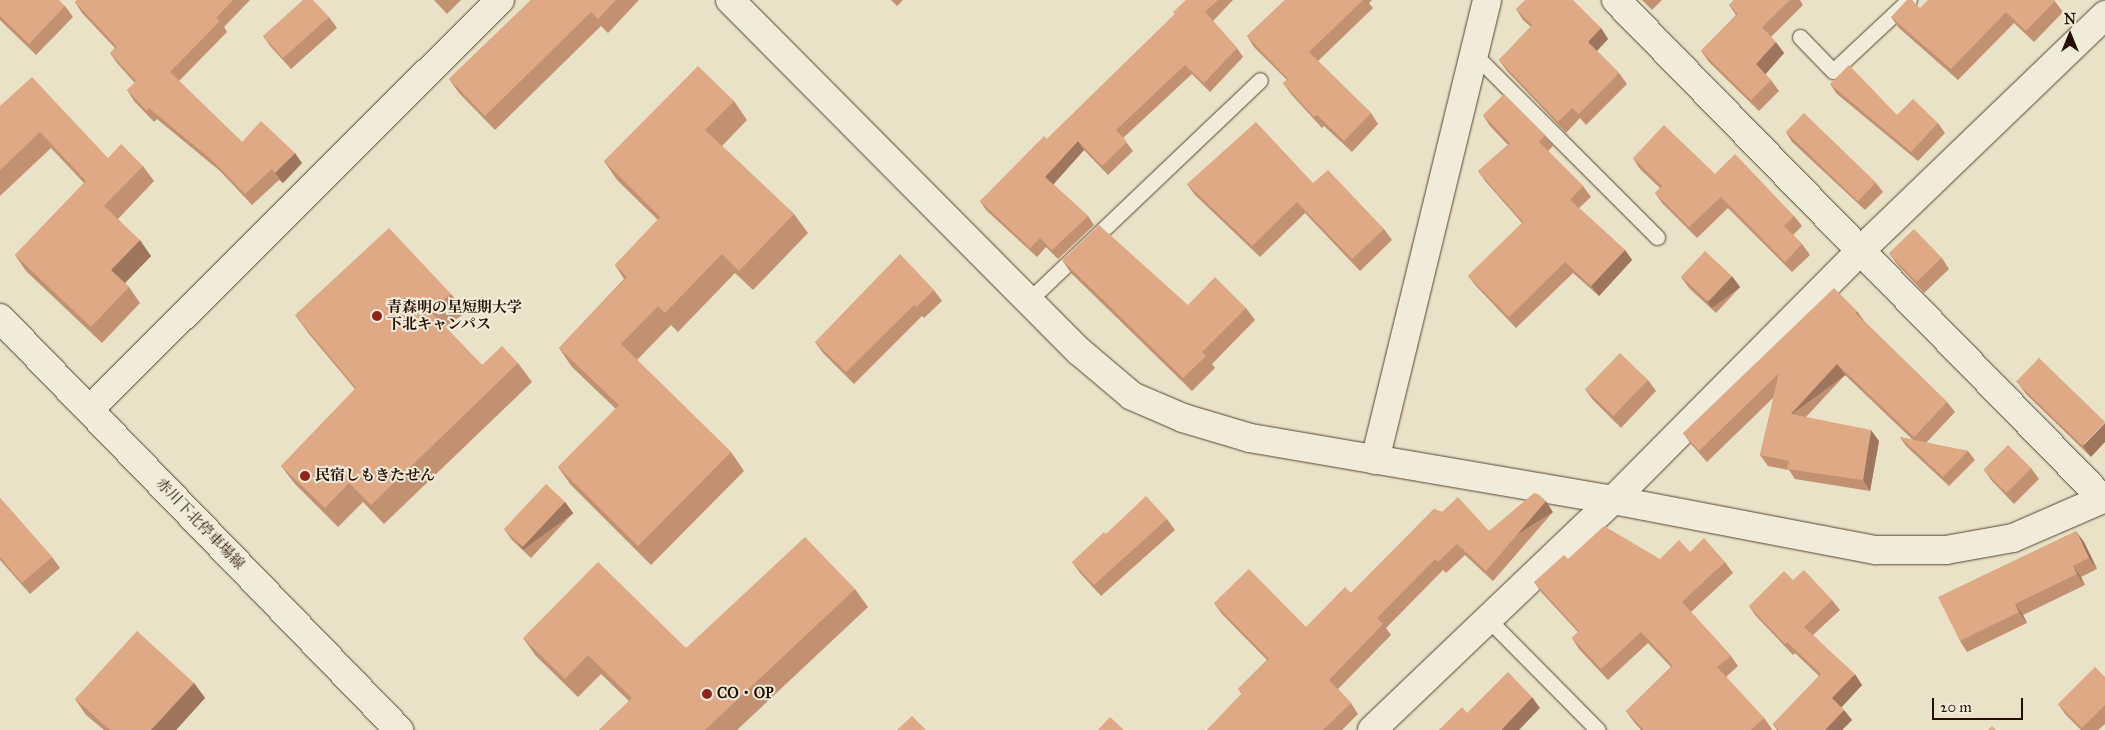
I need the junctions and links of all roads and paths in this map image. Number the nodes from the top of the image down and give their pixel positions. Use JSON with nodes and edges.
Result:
{"nodes":[{"id":1,"x":500,"y":0,"type":"edge"},
{"id":2,"x":730,"y":0,"type":"edge"},
{"id":3,"x":1487,"y":0,"type":"edge"},
{"id":4,"x":1616,"y":0,"type":"edge"},
{"id":5,"x":1909,"y":0,"type":"edge"},
{"id":6,"x":2105,"y":15,"type":"edge"},
{"id":7,"x":1800,"y":37,"type":"dead end"},
{"id":8,"x":1474,"y":54,"type":"junction"},
{"id":9,"x":1260,"y":80,"type":"dead end"},
{"id":10,"x":1657,"y":237,"type":"dead end"},
{"id":11,"x":1859,"y":252,"type":"junction"},
{"id":12,"x":1028,"y":301,"type":"junction"},
{"id":13,"x":0,"y":318,"type":"edge"},
{"id":14,"x":90,"y":409,"type":"junction"},
{"id":15,"x":1375,"y":460,"type":"junction"},
{"id":16,"x":2104,"y":499,"type":"edge"},
{"id":17,"x":1613,"y":500,"type":"junction"},
{"id":18,"x":1488,"y":619,"type":"junction"},
{"id":19,"x":399,"y":730,"type":"edge"},
{"id":20,"x":1372,"y":730,"type":"edge"},
{"id":21,"x":1598,"y":730,"type":"edge"}],
"edges":[{"from":1,"to":14,"type":"street"},
{"from":2,"to":12,"type":"street"},
{"from":3,"to":8,"type":"street"},
{"from":4,"to":11,"type":"street"},
{"from":5,"to":7,"type":"lane"},
{"from":6,"to":11,"type":"street"},
{"from":8,"to":10,"type":"lane"},
{"from":8,"to":15,"type":"street"},
{"from":9,"to":12,"type":"lane"},
{"from":11,"to":16,"type":"street"},
{"from":11,"to":17,"type":"street"},
{"from":12,"to":15,"type":"street"},
{"from":13,"to":14,"type":"street","name":"赤川下北停車場線"},
{"from":14,"to":19,"type":"street","name":"赤川下北停車場線"},
{"from":15,"to":17,"type":"street"},
{"from":16,"to":17,"type":"street"},
{"from":17,"to":18,"type":"street"},
{"from":18,"to":20,"type":"street"},
{"from":18,"to":21,"type":"lane"}]}
